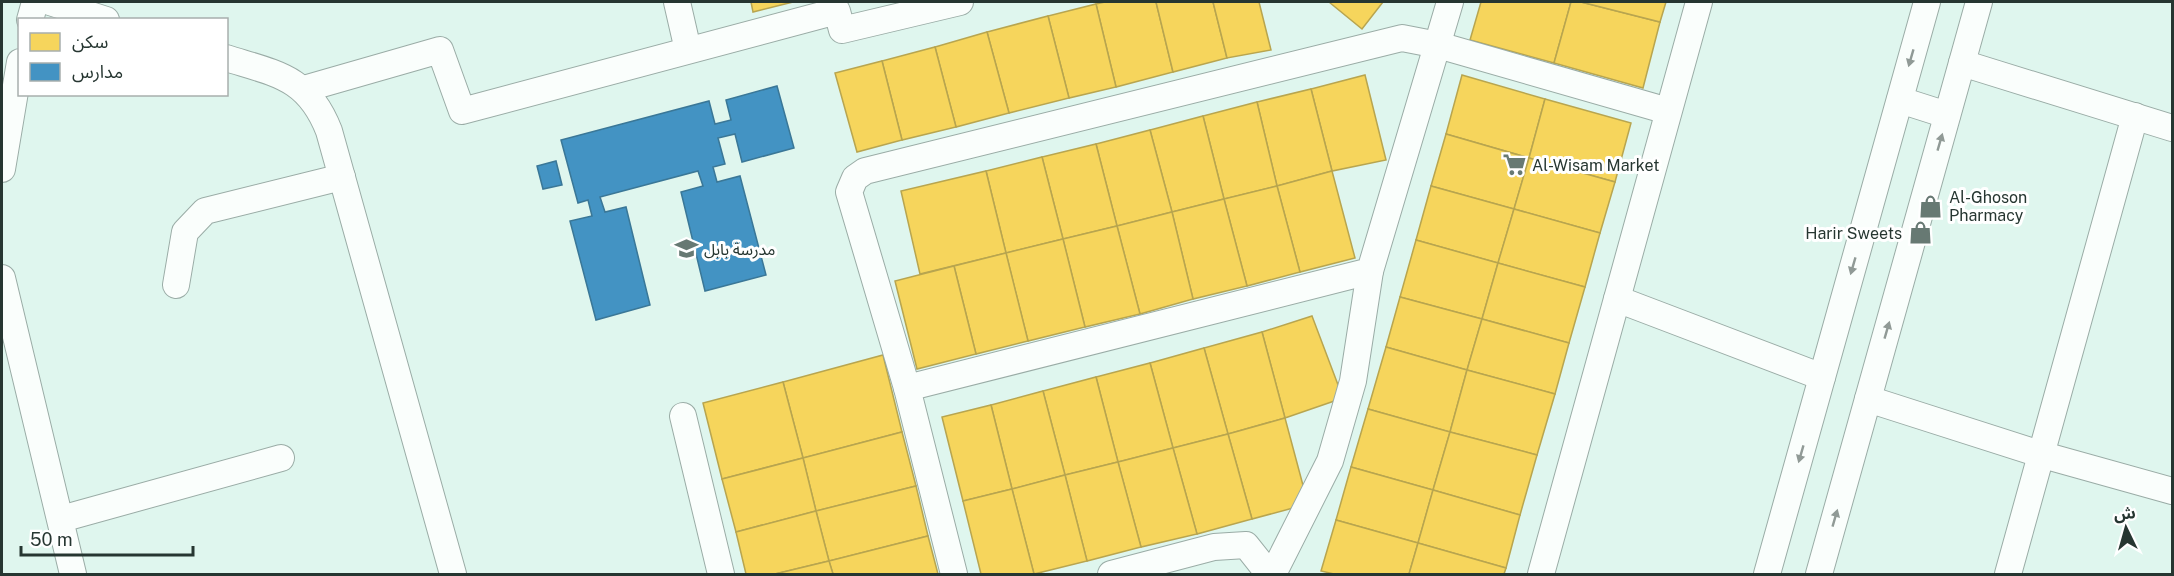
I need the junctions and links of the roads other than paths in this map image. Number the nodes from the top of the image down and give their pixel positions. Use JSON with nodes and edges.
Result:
{"nodes":[{"id":1,"x":35,"y":2,"type":"edge"},
{"id":2,"x":677,"y":2,"type":"edge"},
{"id":3,"x":960,"y":2,"type":"edge"},
{"id":4,"x":1450,"y":2,"type":"edge"},
{"id":5,"x":1699,"y":2,"type":"edge"},
{"id":6,"x":1927,"y":2,"type":"edge"},
{"id":7,"x":1979,"y":2,"type":"edge"},
{"id":8,"x":62,"y":3,"type":"edge"},
{"id":9,"x":836,"y":6,"type":"edge"},
{"id":10,"x":31,"y":18,"type":"edge"},
{"id":11,"x":101,"y":18,"type":"edge"},
{"id":12,"x":1438,"y":45,"type":"junction"},
{"id":13,"x":688,"y":50,"type":"junction"},
{"id":14,"x":228,"y":59,"type":"edge"},
{"id":15,"x":1962,"y":63,"type":"junction"},
{"id":16,"x":18,"y":74,"type":"edge"},
{"id":17,"x":304,"y":89,"type":"junction"},
{"id":18,"x":1900,"y":100,"type":"junction"},
{"id":19,"x":1668,"y":111,"type":"junction"},
{"id":20,"x":1947,"y":115,"type":"junction"},
{"id":21,"x":2135,"y":116,"type":"junction"},
{"id":22,"x":2172,"y":128,"type":"edge"},
{"id":23,"x":2,"y":169,"type":"edge"},
{"id":24,"x":342,"y":177,"type":"junction"},
{"id":25,"x":1370,"y":272,"type":"junction"},
{"id":26,"x":2,"y":278,"type":"edge"},
{"id":27,"x":177,"y":285,"type":"dead end"},
{"id":28,"x":1617,"y":299,"type":"junction"},
{"id":29,"x":1822,"y":376,"type":"junction"},
{"id":30,"x":907,"y":388,"type":"junction"},
{"id":31,"x":1868,"y":399,"type":"junction"},
{"id":32,"x":683,"y":416,"type":"dead end"},
{"id":33,"x":2043,"y":455,"type":"junction"},
{"id":34,"x":281,"y":458,"type":"dead end"},
{"id":35,"x":2172,"y":491,"type":"edge"},
{"id":36,"x":62,"y":519,"type":"junction"},
{"id":37,"x":73,"y":574,"type":"edge"},
{"id":38,"x":453,"y":574,"type":"edge"},
{"id":39,"x":721,"y":574,"type":"edge"},
{"id":40,"x":954,"y":574,"type":"edge"},
{"id":41,"x":1111,"y":574,"type":"edge"},
{"id":42,"x":1271,"y":574,"type":"edge"},
{"id":43,"x":1541,"y":574,"type":"edge"},
{"id":44,"x":1767,"y":574,"type":"edge"},
{"id":45,"x":1819,"y":574,"type":"edge"},
{"id":46,"x":2008,"y":574,"type":"edge"}],
"edges":[{"from":1,"to":10,"type":"street"},
{"from":2,"to":13,"type":"street"},
{"from":3,"to":9,"type":"street"},
{"from":4,"to":12,"type":"street"},
{"from":5,"to":19,"type":"street"},
{"from":6,"to":18,"type":"street","one_way":true},
{"from":7,"to":15,"type":"street"},
{"from":8,"to":11,"type":"street"},
{"from":9,"to":13,"type":"street"},
{"from":12,"to":19,"type":"street"},
{"from":12,"to":25,"type":"street"},
{"from":12,"to":30,"type":"street"},
{"from":13,"to":17,"type":"street"},
{"from":14,"to":17,"type":"street"},
{"from":15,"to":20,"type":"street"},
{"from":15,"to":21,"type":"street"},
{"from":16,"to":23,"type":"street"},
{"from":17,"to":24,"type":"street"},
{"from":18,"to":20,"type":"street"},
{"from":18,"to":29,"type":"street","one_way":true},
{"from":19,"to":28,"type":"street"},
{"from":31,"to":20,"type":"street","one_way":true},
{"from":21,"to":22,"type":"street"},
{"from":21,"to":33,"type":"street"},
{"from":24,"to":27,"type":"street"},
{"from":24,"to":38,"type":"street"},
{"from":25,"to":30,"type":"street"},
{"from":25,"to":42,"type":"street"},
{"from":26,"to":36,"type":"street"},
{"from":28,"to":29,"type":"street"},
{"from":28,"to":43,"type":"street"},
{"from":29,"to":44,"type":"street","one_way":true},
{"from":30,"to":40,"type":"street"},
{"from":31,"to":33,"type":"street"},
{"from":45,"to":31,"type":"street","one_way":true},
{"from":32,"to":39,"type":"street"},
{"from":33,"to":35,"type":"street"},
{"from":33,"to":46,"type":"street"},
{"from":34,"to":36,"type":"street"},
{"from":36,"to":37,"type":"street"},
{"from":41,"to":42,"type":"street"}]}
